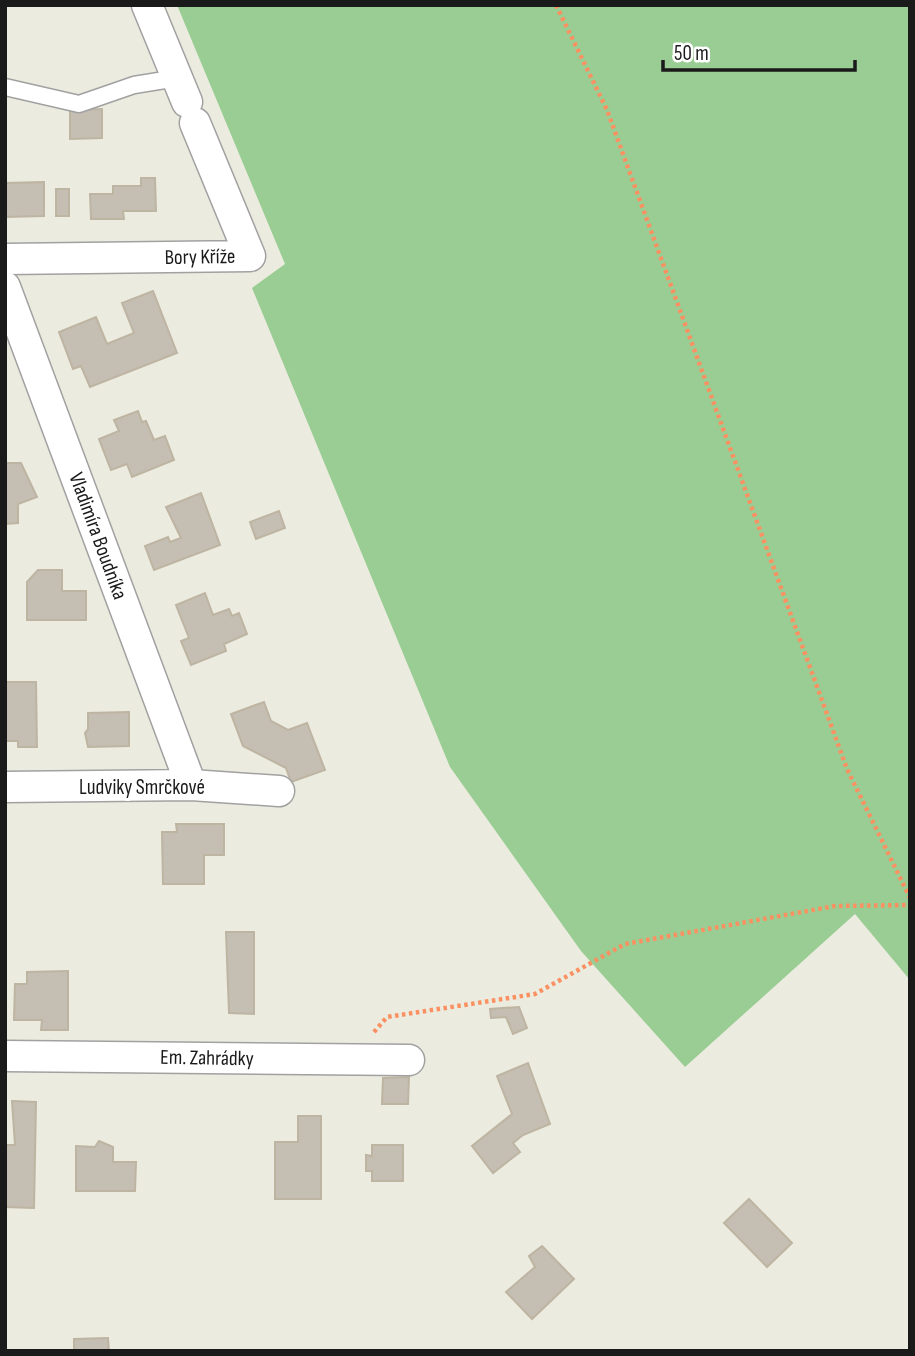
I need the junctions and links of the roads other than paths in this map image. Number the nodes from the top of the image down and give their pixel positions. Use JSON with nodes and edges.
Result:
{"nodes":[{"id":1,"x":147,"y":5,"type":"edge"},
{"id":2,"x":5,"y":87,"type":"edge"},
{"id":3,"x":186,"y":101,"type":"junction"},
{"id":4,"x":5,"y":259,"type":"edge"},
{"id":5,"x":5,"y":287,"type":"edge"},
{"id":6,"x":191,"y":785,"type":"junction"},
{"id":7,"x":5,"y":787,"type":"edge"},
{"id":8,"x":279,"y":791,"type":"dead end"},
{"id":9,"x":5,"y":1056,"type":"edge"},
{"id":10,"x":408,"y":1060,"type":"dead end"}],
"edges":[{"from":1,"to":3,"type":"street"},
{"from":2,"to":3,"type":"lane"},
{"from":3,"to":4,"type":"street","name":"Bory Kříže"},
{"from":5,"to":6,"type":"street","name":"Vladimíra Boudníka"},
{"from":6,"to":7,"type":"street","name":"Ludviky Smrčkové"},
{"from":6,"to":8,"type":"street","name":"Ludviky Smrčkové"},
{"from":9,"to":10,"type":"street","name":"Em. Zahrádky"}]}
